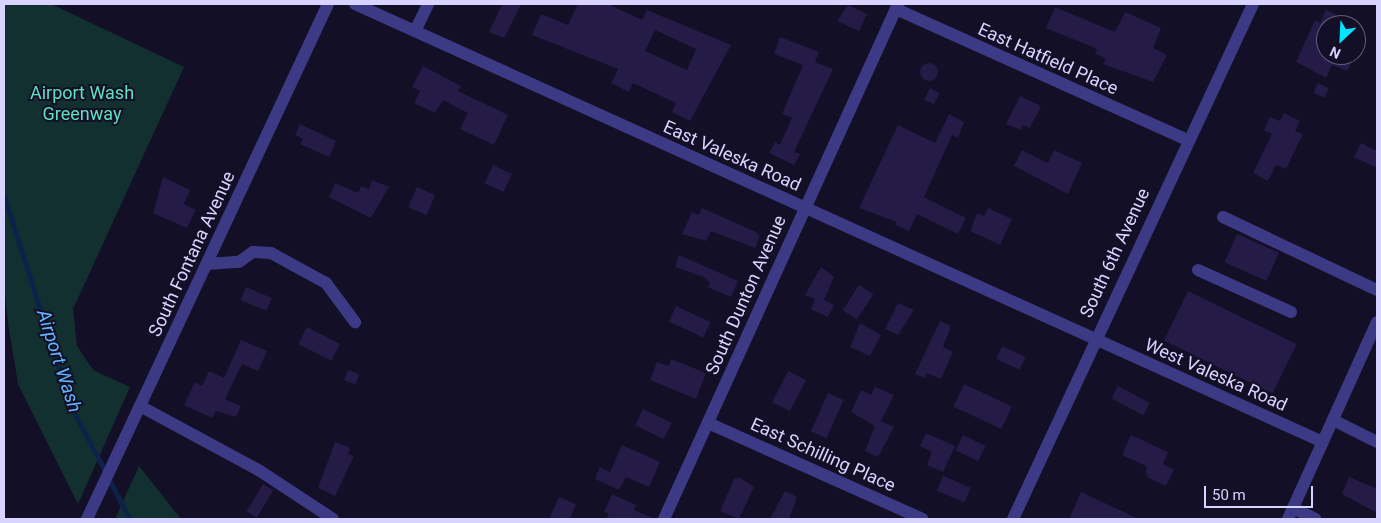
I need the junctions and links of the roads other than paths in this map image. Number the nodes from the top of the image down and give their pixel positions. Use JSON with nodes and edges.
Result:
{"nodes":[{"id":1,"x":328,"y":4,"type":"edge"},
{"id":2,"x":355,"y":4,"type":"edge"},
{"id":3,"x":428,"y":4,"type":"edge"},
{"id":4,"x":1253,"y":4,"type":"edge"},
{"id":5,"x":897,"y":6,"type":"edge"},
{"id":6,"x":415,"y":31,"type":"junction"},
{"id":7,"x":1187,"y":140,"type":"junction"},
{"id":8,"x":805,"y":208,"type":"junction"},
{"id":9,"x":1223,"y":218,"type":"dead end"},
{"id":10,"x":207,"y":264,"type":"junction"},
{"id":11,"x":1198,"y":270,"type":"dead end"},
{"id":12,"x":1377,"y":290,"type":"edge"},
{"id":13,"x":1291,"y":312,"type":"dead end"},
{"id":14,"x":355,"y":322,"type":"dead end"},
{"id":15,"x":1376,"y":330,"type":"edge"},
{"id":16,"x":1095,"y":340,"type":"junction"},
{"id":17,"x":140,"y":406,"type":"junction"},
{"id":18,"x":1333,"y":420,"type":"junction"},
{"id":19,"x":708,"y":423,"type":"junction"},
{"id":20,"x":1323,"y":442,"type":"junction"},
{"id":21,"x":1377,"y":442,"type":"edge"},
{"id":22,"x":1290,"y":514,"type":"edge"},
{"id":23,"x":88,"y":519,"type":"edge"},
{"id":24,"x":333,"y":519,"type":"edge"},
{"id":25,"x":664,"y":519,"type":"edge"},
{"id":26,"x":923,"y":519,"type":"edge"},
{"id":27,"x":1013,"y":519,"type":"edge"},
{"id":28,"x":1316,"y":519,"type":"edge"}],
"edges":[{"from":1,"to":10,"type":"street","name":"South Fontana Avenue"},
{"from":2,"to":6,"type":"street","name":"East Valeska Road"},
{"from":3,"to":6,"type":"street"},
{"from":4,"to":7,"type":"street","name":"South 6th Avenue"},
{"from":5,"to":7,"type":"street","name":"East Hatfield Place"},
{"from":5,"to":8,"type":"street","name":"South Dunton Avenue"},
{"from":6,"to":8,"type":"street","name":"East Valeska Road"},
{"from":7,"to":16,"type":"street","name":"South 6th Avenue"},
{"from":8,"to":16,"type":"street","name":"East Valeska Road"},
{"from":8,"to":19,"type":"street","name":"South Dunton Avenue"},
{"from":9,"to":12,"type":"street"},
{"from":10,"to":14,"type":"street"},
{"from":10,"to":17,"type":"street","name":"South Fontana Avenue"},
{"from":11,"to":13,"type":"street"},
{"from":15,"to":18,"type":"street"},
{"from":16,"to":20,"type":"street","name":"West Valeska Road"},
{"from":16,"to":27,"type":"street","name":"South 6th Avenue"},
{"from":17,"to":23,"type":"street","name":"South Fontana Avenue"},
{"from":17,"to":24,"type":"street"},
{"from":18,"to":20,"type":"street"},
{"from":18,"to":21,"type":"street"},
{"from":19,"to":25,"type":"street","name":"South Dunton Avenue"},
{"from":19,"to":26,"type":"street","name":"East Schilling Place"},
{"from":20,"to":22,"type":"street"},
{"from":22,"to":28,"type":"street"}]}
